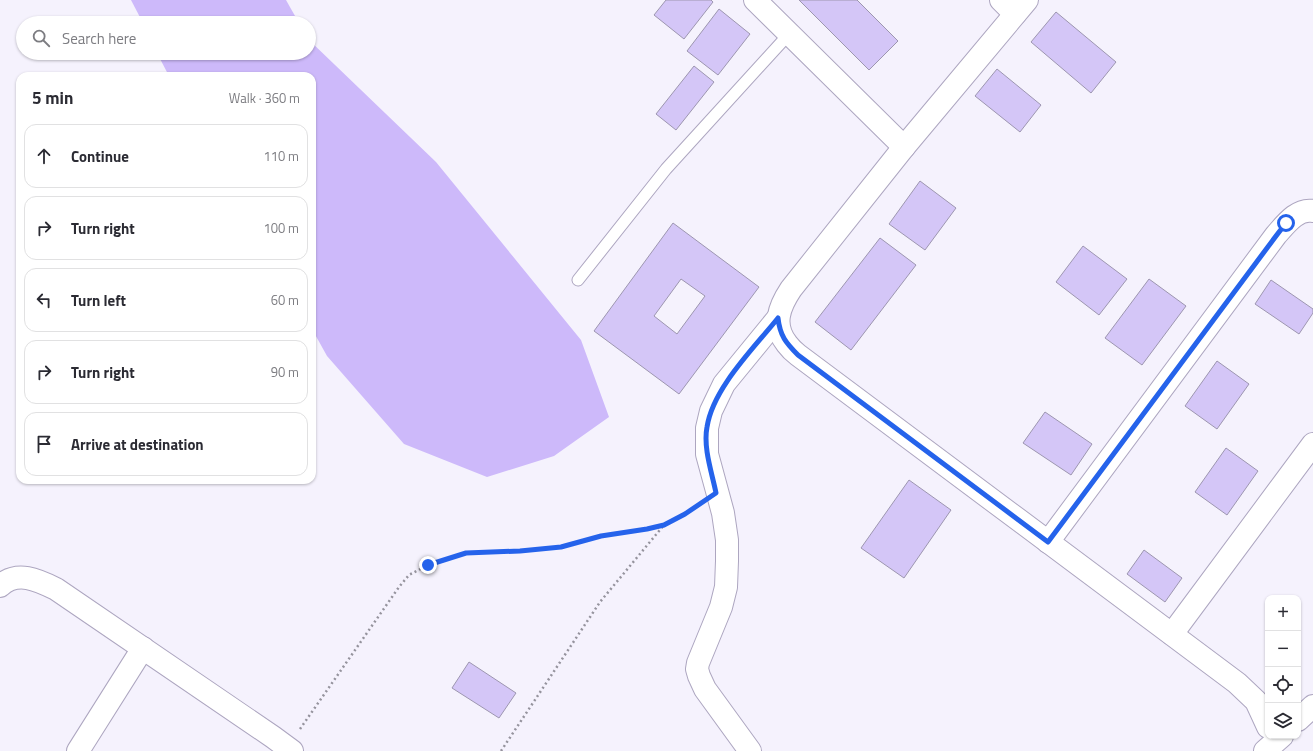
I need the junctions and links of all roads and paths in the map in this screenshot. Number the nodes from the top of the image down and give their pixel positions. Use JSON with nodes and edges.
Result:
{"nodes":[{"id":1,"x":755,"y":0,"type":"edge"},
{"id":2,"x":1014,"y":5,"type":"edge"},
{"id":3,"x":789,"y":34,"type":"junction"},
{"id":4,"x":904,"y":147,"type":"junction"},
{"id":5,"x":1313,"y":211,"type":"edge"},
{"id":6,"x":578,"y":280,"type":"dead end"},
{"id":7,"x":778,"y":318,"type":"junction"},
{"id":8,"x":1313,"y":444,"type":"edge"},
{"id":9,"x":716,"y":493,"type":"junction"},
{"id":10,"x":664,"y":525,"type":"junction"},
{"id":11,"x":1048,"y":542,"type":"junction"},
{"id":12,"x":1,"y":583,"type":"edge"},
{"id":13,"x":1172,"y":634,"type":"junction"},
{"id":14,"x":143,"y":648,"type":"junction"},
{"id":15,"x":1313,"y":706,"type":"edge"},
{"id":16,"x":1301,"y":717,"type":"edge"},
{"id":17,"x":1272,"y":741,"type":"edge"},
{"id":18,"x":290,"y":749,"type":"edge"},
{"id":19,"x":78,"y":751,"type":"edge"},
{"id":20,"x":501,"y":751,"type":"edge"},
{"id":21,"x":750,"y":751,"type":"edge"}],
"edges":[{"from":1,"to":3,"type":"street"},
{"from":2,"to":4,"type":"street"},
{"from":3,"to":4,"type":"street"},
{"from":3,"to":6,"type":"lane"},
{"from":4,"to":7,"type":"street"},
{"from":5,"to":11,"type":"street"},
{"from":7,"to":9,"type":"street"},
{"from":7,"to":11,"type":"street"},
{"from":8,"to":13,"type":"street"},
{"from":9,"to":10,"type":"path"},
{"from":9,"to":21,"type":"street"},
{"from":10,"to":18,"type":"path"},
{"from":10,"to":20,"type":"path"},
{"from":11,"to":13,"type":"street"},
{"from":12,"to":14,"type":"street"},
{"from":13,"to":17,"type":"street"},
{"from":14,"to":18,"type":"street"},
{"from":14,"to":19,"type":"street"},
{"from":15,"to":16,"type":"street"}]}
